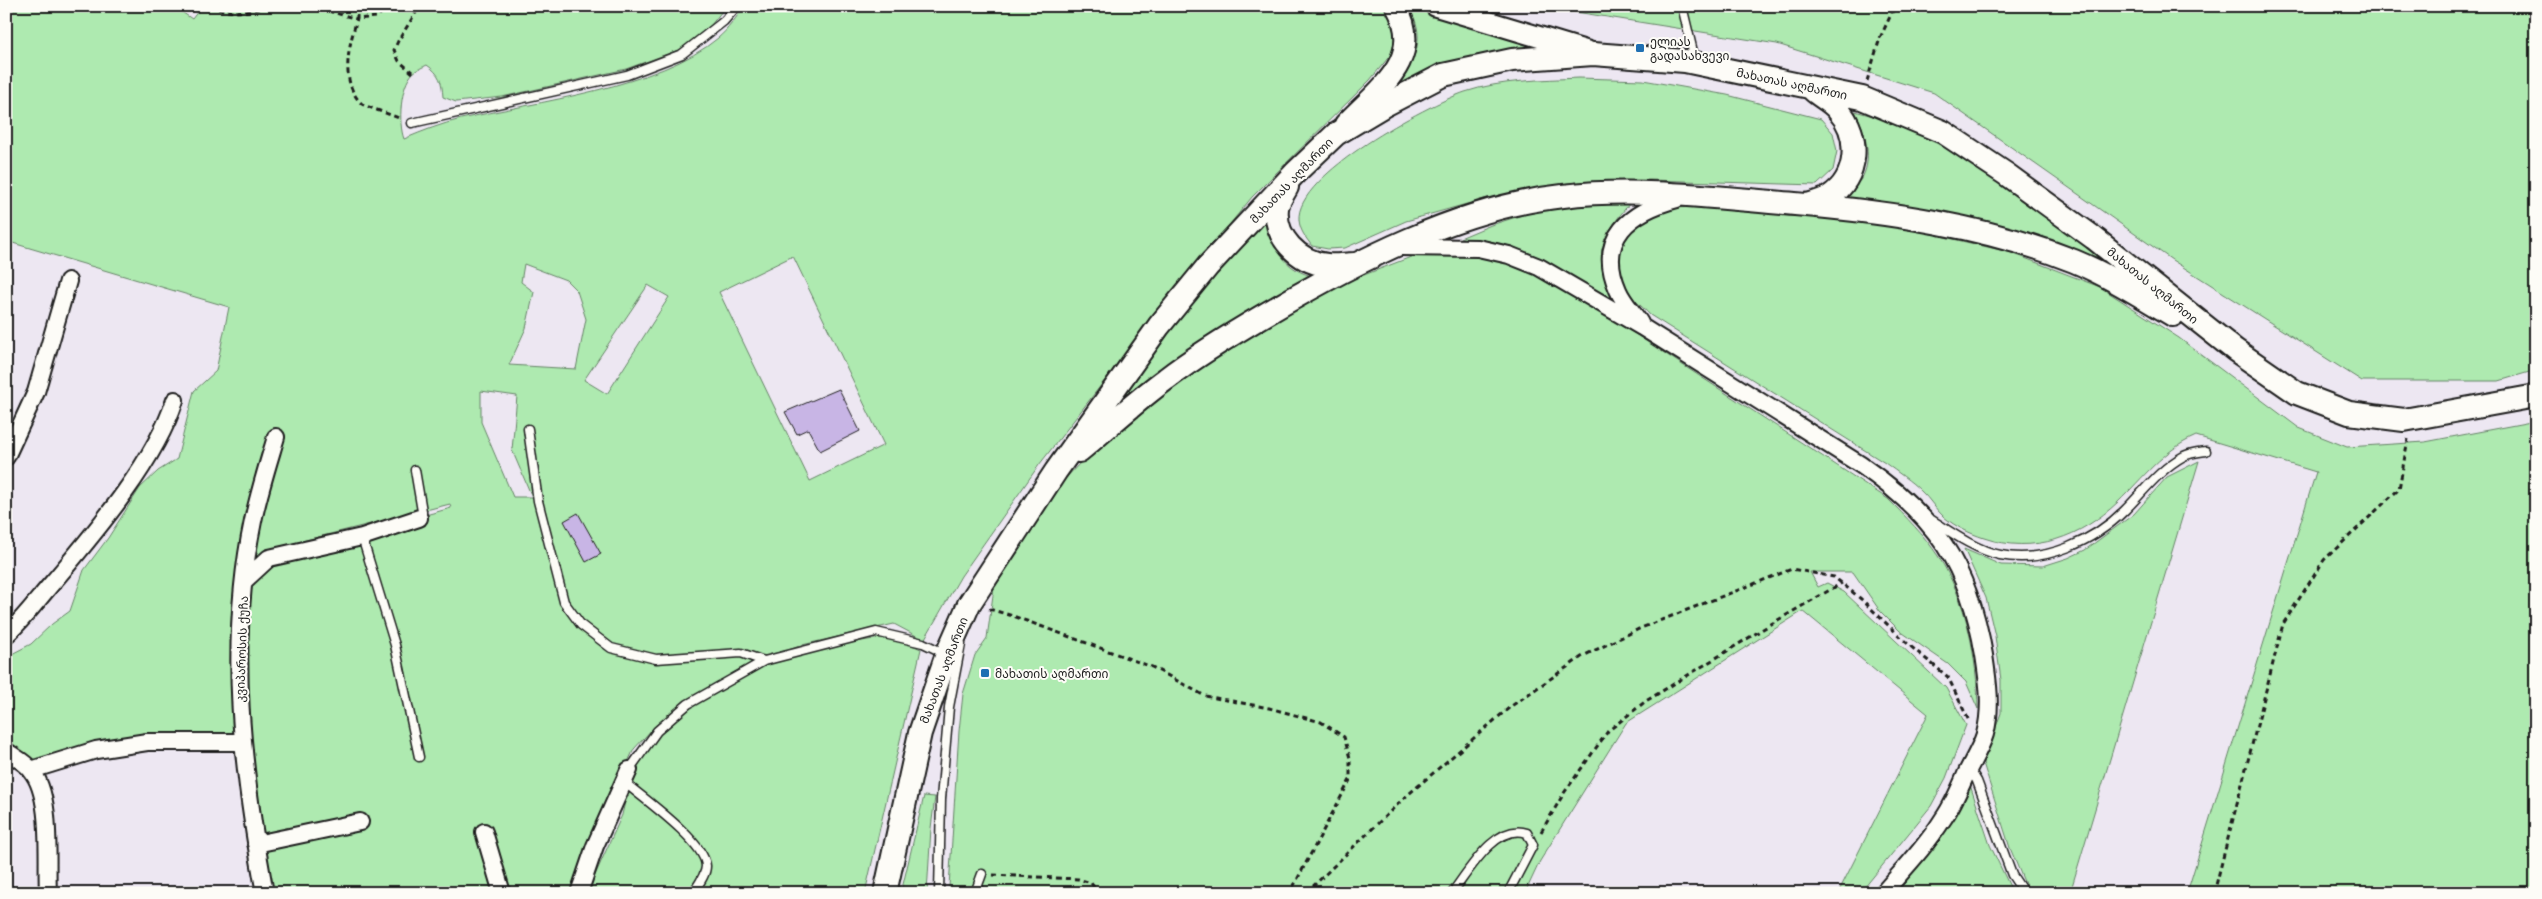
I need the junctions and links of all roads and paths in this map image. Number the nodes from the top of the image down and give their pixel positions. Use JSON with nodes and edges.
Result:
{"nodes":[{"id":1,"x":210,"y":6,"type":"edge"},
{"id":2,"x":269,"y":6,"type":"edge"},
{"id":3,"x":311,"y":6,"type":"edge"},
{"id":4,"x":358,"y":6,"type":"edge"},
{"id":5,"x":381,"y":6,"type":"edge"},
{"id":6,"x":420,"y":6,"type":"edge"},
{"id":7,"x":737,"y":6,"type":"edge"},
{"id":8,"x":1396,"y":6,"type":"edge"},
{"id":9,"x":1436,"y":6,"type":"edge"},
{"id":10,"x":1682,"y":6,"type":"edge"},
{"id":11,"x":1895,"y":6,"type":"edge"},
{"id":12,"x":357,"y":19,"type":"junction"},
{"id":13,"x":1593,"y":54,"type":"junction"},
{"id":14,"x":1696,"y":63,"type":"junction"},
{"id":15,"x":413,"y":73,"type":"dead end"},
{"id":16,"x":1808,"y":87,"type":"junction"},
{"id":17,"x":1862,"y":98,"type":"junction"},
{"id":18,"x":412,"y":123,"type":"joint"},
{"id":19,"x":1336,"y":134,"type":"junction"},
{"id":20,"x":1294,"y":173,"type":"junction"},
{"id":21,"x":1692,"y":196,"type":"junction"},
{"id":22,"x":1807,"y":205,"type":"junction"},
{"id":23,"x":1396,"y":247,"type":"junction"},
{"id":24,"x":1358,"y":264,"type":"junction"},
{"id":25,"x":68,"y":281,"type":"dead end"},
{"id":26,"x":1642,"y":326,"type":"junction"},
{"id":27,"x":2235,"y":350,"type":"junction"},
{"id":28,"x":2536,"y":396,"type":"edge"},
{"id":29,"x":175,"y":400,"type":"dead end"},
{"id":30,"x":2411,"y":419,"type":"junction"},
{"id":31,"x":528,"y":429,"type":"dead end"},
{"id":32,"x":276,"y":437,"type":"dead end"},
{"id":33,"x":2206,"y":451,"type":"dead end"},
{"id":34,"x":6,"y":457,"type":"edge"},
{"id":35,"x":415,"y":470,"type":"dead end"},
{"id":36,"x":1056,"y":470,"type":"junction"},
{"id":37,"x":1920,"y":512,"type":"junction"},
{"id":38,"x":419,"y":518,"type":"joint"},
{"id":39,"x":362,"y":537,"type":"junction"},
{"id":40,"x":244,"y":581,"type":"junction"},
{"id":41,"x":1842,"y":584,"type":"junction"},
{"id":42,"x":969,"y":604,"type":"junction"},
{"id":43,"x":6,"y":636,"type":"edge"},
{"id":44,"x":947,"y":654,"type":"junction"},
{"id":45,"x":764,"y":661,"type":"junction"},
{"id":46,"x":1983,"y":740,"type":"junction"},
{"id":47,"x":242,"y":742,"type":"junction"},
{"id":48,"x":6,"y":750,"type":"edge"},
{"id":49,"x":419,"y":757,"type":"dead end"},
{"id":50,"x":1969,"y":768,"type":"junction"},
{"id":51,"x":31,"y":770,"type":"junction"},
{"id":52,"x":627,"y":776,"type":"junction"},
{"id":53,"x":360,"y":822,"type":"dead end"},
{"id":54,"x":484,"y":832,"type":"dead end"},
{"id":55,"x":256,"y":844,"type":"junction"},
{"id":56,"x":1533,"y":845,"type":"junction"},
{"id":57,"x":982,"y":874,"type":"joint"},
{"id":58,"x":48,"y":893,"type":"edge"},
{"id":59,"x":265,"y":893,"type":"edge"},
{"id":60,"x":502,"y":893,"type":"edge"},
{"id":61,"x":579,"y":893,"type":"edge"},
{"id":62,"x":693,"y":893,"type":"edge"},
{"id":63,"x":884,"y":893,"type":"edge"},
{"id":64,"x":939,"y":893,"type":"edge"},
{"id":65,"x":975,"y":893,"type":"edge"},
{"id":66,"x":1098,"y":893,"type":"edge"},
{"id":67,"x":1290,"y":893,"type":"edge"},
{"id":68,"x":1306,"y":893,"type":"edge"},
{"id":69,"x":1452,"y":893,"type":"edge"},
{"id":70,"x":1508,"y":893,"type":"edge"},
{"id":71,"x":1883,"y":893,"type":"edge"},
{"id":72,"x":2024,"y":893,"type":"edge"},
{"id":73,"x":2214,"y":893,"type":"edge"}],
"edges":[{"from":1,"to":2,"type":"path"},
{"from":3,"to":12,"type":"path"},
{"from":4,"to":12,"type":"path"},
{"from":5,"to":12,"type":"path"},
{"from":6,"to":15,"type":"path"},
{"from":7,"to":18,"type":"lane"},
{"from":8,"to":19,"type":"street"},
{"from":9,"to":13,"type":"street"},
{"from":10,"to":14,"type":"lane"},
{"from":11,"to":17,"type":"path"},
{"from":12,"to":18,"type":"path"},
{"from":13,"to":14,"type":"main road","name":"მახათას აღმართი"},
{"from":13,"to":19,"type":"main road","name":"მახათას აღმართი"},
{"from":14,"to":16,"type":"main road","name":"მახათას აღმართი"},
{"from":16,"to":17,"type":"main road","name":"მახათას აღმართი"},
{"from":16,"to":22,"type":"main road"},
{"from":17,"to":27,"type":"main road","name":"მახათას აღმართი"},
{"from":19,"to":20,"type":"main road","name":"მახათას აღმართი"},
{"from":20,"to":24,"type":"main road"},
{"from":20,"to":36,"type":"main road","name":"მახათას აღმართი"},
{"from":21,"to":22,"type":"main road","name":"მახათას აღმართი"},
{"from":21,"to":23,"type":"main road","name":"მახათას აღმართი"},
{"from":21,"to":26,"type":"street"},
{"from":22,"to":27,"type":"main road","name":"მახათას აღმართი"},
{"from":23,"to":24,"type":"main road","name":"მახათას აღმართი"},
{"from":23,"to":26,"type":"street"},
{"from":24,"to":36,"type":"main road","name":"მახათას აღმართი"},
{"from":25,"to":34,"type":"street"},
{"from":26,"to":37,"type":"street"},
{"from":27,"to":30,"type":"main road","name":"მახათას აღმართი"},
{"from":28,"to":30,"type":"main road","name":"მახათას აღმართი"},
{"from":29,"to":43,"type":"street"},
{"from":30,"to":73,"type":"path"},
{"from":31,"to":45,"type":"lane"},
{"from":32,"to":40,"type":"street","name":"კვიპაროსის ქუჩა"},
{"from":33,"to":37,"type":"lane"},
{"from":35,"to":38,"type":"lane"},
{"from":36,"to":42,"type":"main road","name":"მახათას აღმართი"},
{"from":37,"to":46,"type":"street"},
{"from":38,"to":39,"type":"street"},
{"from":39,"to":40,"type":"street"},
{"from":39,"to":49,"type":"lane"},
{"from":40,"to":47,"type":"street","name":"კვიპაროსის ქუჩა"},
{"from":41,"to":46,"type":"path"},
{"from":41,"to":56,"type":"path"},
{"from":41,"to":68,"type":"path"},
{"from":42,"to":44,"type":"main road","name":"მახათას აღმართი"},
{"from":42,"to":64,"type":"lane"},
{"from":42,"to":67,"type":"path"},
{"from":44,"to":45,"type":"lane"},
{"from":44,"to":63,"type":"main road","name":"მახათას აღმართი"},
{"from":45,"to":52,"type":"lane"},
{"from":46,"to":50,"type":"street"},
{"from":47,"to":51,"type":"street"},
{"from":47,"to":55,"type":"street","name":"კვიპაროსის ქუჩა"},
{"from":48,"to":51,"type":"street"},
{"from":50,"to":71,"type":"street"},
{"from":50,"to":72,"type":"lane"},
{"from":51,"to":58,"type":"street"},
{"from":52,"to":61,"type":"street"},
{"from":52,"to":62,"type":"lane"},
{"from":53,"to":55,"type":"street"},
{"from":54,"to":60,"type":"street"},
{"from":55,"to":59,"type":"street","name":"კვიპაროსის ქუჩა"},
{"from":56,"to":69,"type":"lane"},
{"from":56,"to":70,"type":"lane"},
{"from":57,"to":65,"type":"lane"},
{"from":57,"to":66,"type":"path"}]}
